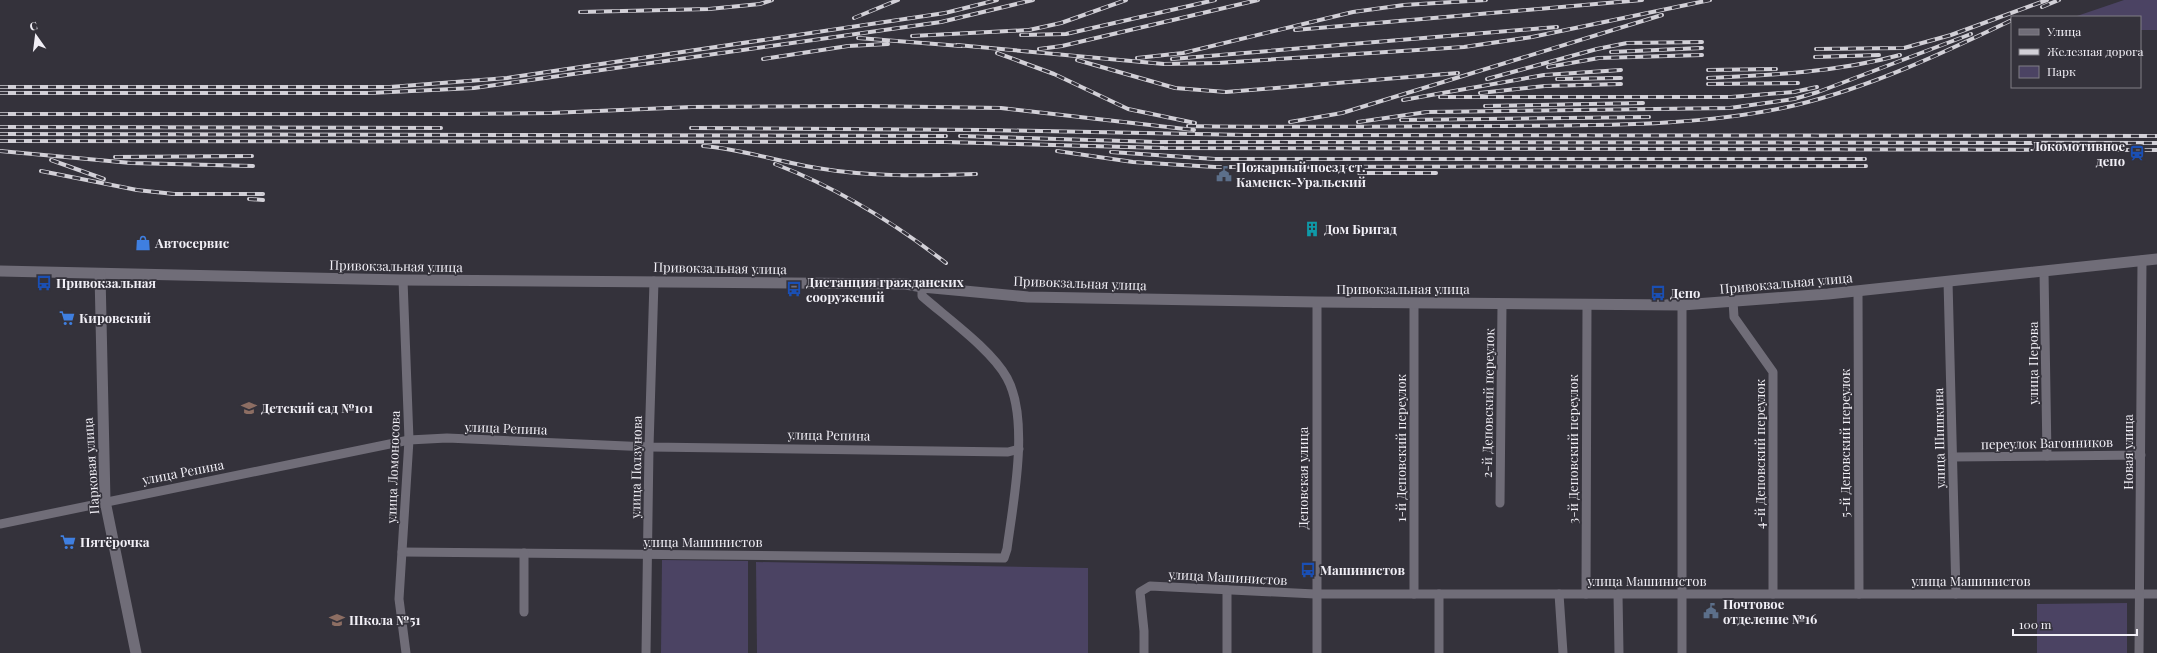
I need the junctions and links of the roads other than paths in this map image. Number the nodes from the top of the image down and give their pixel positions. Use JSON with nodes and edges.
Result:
{"nodes":[{"id":1,"x":2157,"y":259,"type":"edge"},
{"id":2,"x":2142,"y":260,"type":"junction"},
{"id":3,"x":0,"y":271,"type":"edge"},
{"id":4,"x":2044,"y":271,"type":"junction"},
{"id":5,"x":100,"y":274,"type":"junction"},
{"id":6,"x":404,"y":280,"type":"junction"},
{"id":7,"x":1948,"y":281,"type":"junction"},
{"id":8,"x":654,"y":282,"type":"junction"},
{"id":9,"x":922,"y":287,"type":"junction"},
{"id":10,"x":1858,"y":291,"type":"junction"},
{"id":11,"x":1732,"y":301,"type":"junction"},
{"id":12,"x":1317,"y":302,"type":"junction"},
{"id":13,"x":1414,"y":303,"type":"junction"},
{"id":14,"x":1502,"y":304,"type":"junction"},
{"id":15,"x":1587,"y":304,"type":"junction"},
{"id":16,"x":1682,"y":305,"type":"junction"},
{"id":17,"x":410,"y":440,"type":"junction"},
{"id":18,"x":649,"y":446,"type":"junction"},
{"id":19,"x":1019,"y":449,"type":"junction"},
{"id":20,"x":2141,"y":455,"type":"junction"},
{"id":21,"x":2046,"y":456,"type":"junction"},
{"id":22,"x":1953,"y":457,"type":"junction"},
{"id":23,"x":105,"y":501,"type":"junction"},
{"id":24,"x":1500,"y":503,"type":"dead end"},
{"id":25,"x":0,"y":524,"type":"edge"},
{"id":26,"x":402,"y":552,"type":"junction"},
{"id":27,"x":524,"y":553,"type":"junction"},
{"id":28,"x":647,"y":554,"type":"junction"},
{"id":29,"x":1227,"y":590,"type":"junction"},
{"id":30,"x":1315,"y":594,"type":"junction"},
{"id":31,"x":1414,"y":594,"type":"junction"},
{"id":32,"x":1439,"y":594,"type":"junction"},
{"id":33,"x":1560,"y":594,"type":"junction"},
{"id":34,"x":1586,"y":594,"type":"junction"},
{"id":35,"x":1618,"y":594,"type":"junction"},
{"id":36,"x":1681,"y":594,"type":"junction"},
{"id":37,"x":1773,"y":594,"type":"junction"},
{"id":38,"x":1859,"y":594,"type":"junction"},
{"id":39,"x":1956,"y":594,"type":"junction"},
{"id":40,"x":2140,"y":594,"type":"junction"},
{"id":41,"x":2157,"y":594,"type":"edge"},
{"id":42,"x":524,"y":612,"type":"dead end"},
{"id":43,"x":2139,"y":649,"type":"edge"},
{"id":44,"x":136,"y":653,"type":"edge"},
{"id":45,"x":406,"y":653,"type":"edge"},
{"id":46,"x":646,"y":653,"type":"edge"},
{"id":47,"x":1144,"y":653,"type":"edge"},
{"id":48,"x":1227,"y":653,"type":"edge"},
{"id":49,"x":1317,"y":653,"type":"edge"},
{"id":50,"x":1439,"y":653,"type":"edge"},
{"id":51,"x":1563,"y":653,"type":"edge"},
{"id":52,"x":1619,"y":653,"type":"edge"},
{"id":53,"x":1682,"y":653,"type":"edge"}],
"edges":[{"from":1,"to":2,"type":"street","name":"Привокзальная улица"},
{"from":2,"to":4,"type":"street","name":"Привокзальная улица"},
{"from":2,"to":20,"type":"street","name":"Новая улица"},
{"from":3,"to":5,"type":"street","name":"Привокзальная улица"},
{"from":4,"to":7,"type":"street","name":"Привокзальная улица"},
{"from":4,"to":21,"type":"street","name":"улица Перова"},
{"from":5,"to":6,"type":"street","name":"Привокзальная улица"},
{"from":5,"to":23,"type":"street","name":"Парковая улица"},
{"from":6,"to":8,"type":"street","name":"Привокзальная улица"},
{"from":6,"to":17,"type":"street","name":"улица Ломоносова"},
{"from":7,"to":10,"type":"street","name":"Привокзальная улица"},
{"from":7,"to":22,"type":"street","name":"улица Шишкина"},
{"from":8,"to":9,"type":"street","name":"Привокзальная улица"},
{"from":8,"to":18,"type":"street","name":"улица Ползунова"},
{"from":9,"to":12,"type":"street","name":"Привокзальная улица"},
{"from":9,"to":19,"type":"street"},
{"from":10,"to":11,"type":"street","name":"Привокзальная улица"},
{"from":10,"to":38,"type":"street","name":"5-й Деповский переулок"},
{"from":11,"to":16,"type":"street","name":"Привокзальная улица"},
{"from":11,"to":37,"type":"street","name":"4-й Деповский переулок"},
{"from":12,"to":13,"type":"street","name":"Привокзальная улица"},
{"from":12,"to":30,"type":"street","name":"Деповская улица"},
{"from":13,"to":14,"type":"street","name":"Привокзальная улица"},
{"from":13,"to":31,"type":"street","name":"1-й Деповский переулок"},
{"from":14,"to":15,"type":"street","name":"Привокзальная улица"},
{"from":14,"to":24,"type":"street","name":"2-й Деповский переулок"},
{"from":15,"to":16,"type":"street","name":"Привокзальная улица"},
{"from":15,"to":34,"type":"street","name":"3-й Деповский переулок"},
{"from":16,"to":36,"type":"street"},
{"from":17,"to":18,"type":"street","name":"улица Репина"},
{"from":17,"to":23,"type":"street","name":"улица Репина"},
{"from":17,"to":26,"type":"street","name":"улица Ломоносова"},
{"from":18,"to":19,"type":"street","name":"улица Репина"},
{"from":18,"to":28,"type":"street","name":"улица Ползунова"},
{"from":19,"to":28,"type":"street","name":"улица Машинистов"},
{"from":20,"to":21,"type":"street","name":"переулок Вагонников"},
{"from":20,"to":40,"type":"street","name":"Новая улица"},
{"from":21,"to":22,"type":"street","name":"переулок Вагонников"},
{"from":22,"to":39,"type":"street","name":"улица Шишкина"},
{"from":23,"to":25,"type":"street","name":"улица Репина"},
{"from":23,"to":44,"type":"street","name":"Парковая улица"},
{"from":26,"to":27,"type":"street","name":"улица Машинистов"},
{"from":26,"to":45,"type":"street","name":"улица Ломоносова"},
{"from":27,"to":28,"type":"street","name":"улица Машинистов"},
{"from":27,"to":42,"type":"street"},
{"from":28,"to":46,"type":"street","name":"улица Ползунова"},
{"from":29,"to":30,"type":"street","name":"улица Машинистов"},
{"from":29,"to":47,"type":"street","name":"улица Машинистов"},
{"from":29,"to":48,"type":"street"},
{"from":30,"to":31,"type":"street","name":"улица Машинистов"},
{"from":30,"to":49,"type":"street","name":"Деповская улица"},
{"from":31,"to":32,"type":"street","name":"улица Машинистов"},
{"from":32,"to":33,"type":"street","name":"улица Машинистов"},
{"from":32,"to":50,"type":"street"},
{"from":33,"to":34,"type":"street","name":"улица Машинистов"},
{"from":33,"to":51,"type":"street"},
{"from":34,"to":35,"type":"street","name":"улица Машинистов"},
{"from":35,"to":36,"type":"street","name":"улица Машинистов"},
{"from":35,"to":52,"type":"street"},
{"from":36,"to":37,"type":"street","name":"улица Машинистов"},
{"from":36,"to":53,"type":"street"},
{"from":37,"to":38,"type":"street","name":"улица Машинистов"},
{"from":38,"to":39,"type":"street","name":"улица Машинистов"},
{"from":39,"to":40,"type":"street","name":"улица Машинистов"},
{"from":40,"to":41,"type":"street","name":"улица Машинистов"},
{"from":40,"to":43,"type":"street","name":"Новая улица"}]}
